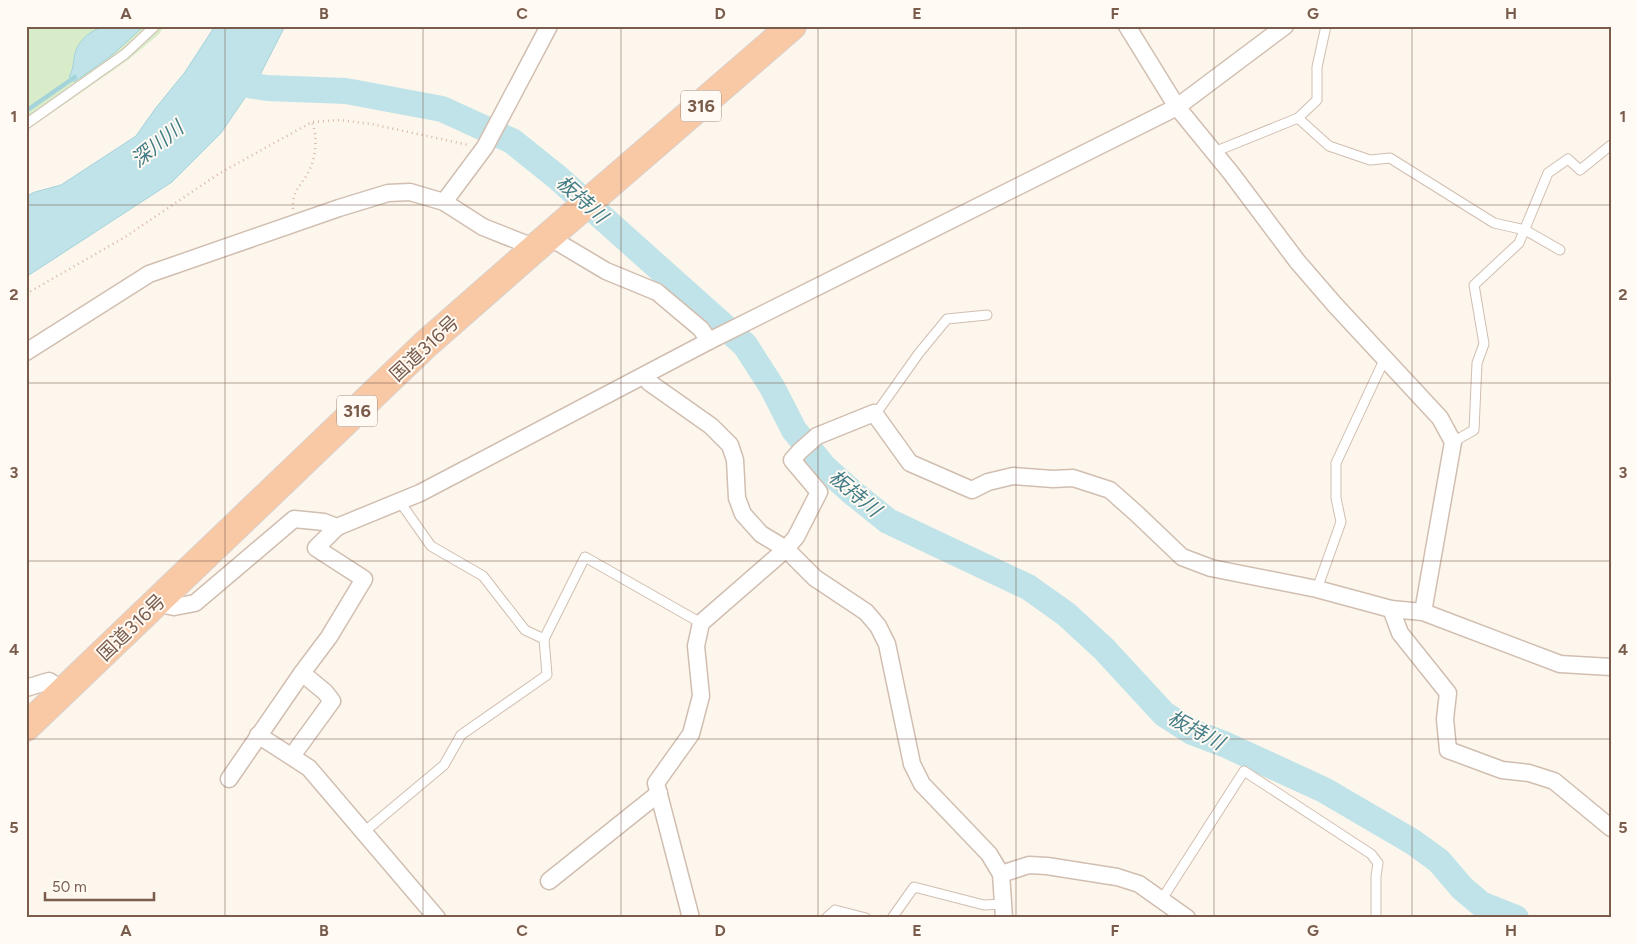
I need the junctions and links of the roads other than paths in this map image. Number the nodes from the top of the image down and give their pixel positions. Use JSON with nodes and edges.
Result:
{"nodes":[{"id":1,"x":154,"y":26,"type":"edge"},
{"id":2,"x":548,"y":26,"type":"edge"},
{"id":3,"x":792,"y":26,"type":"edge"},
{"id":4,"x":1127,"y":26,"type":"edge"},
{"id":5,"x":1285,"y":26,"type":"edge"},
{"id":6,"x":1326,"y":26,"type":"edge"},
{"id":7,"x":1177,"y":107,"type":"junction"},
{"id":8,"x":1298,"y":118,"type":"junction"},
{"id":9,"x":26,"y":124,"type":"edge"},
{"id":10,"x":1611,"y":145,"type":"edge"},
{"id":11,"x":1214,"y":152,"type":"junction"},
{"id":12,"x":444,"y":202,"type":"junction"},
{"id":13,"x":1525,"y":230,"type":"junction"},
{"id":14,"x":548,"y":237,"type":"junction"},
{"id":15,"x":1560,"y":250,"type":"dead end"},
{"id":16,"x":987,"y":314,"type":"dead end"},
{"id":17,"x":714,"y":339,"type":"junction"},
{"id":18,"x":26,"y":352,"type":"edge"},
{"id":19,"x":1385,"y":358,"type":"junction"},
{"id":20,"x":644,"y":376,"type":"junction"},
{"id":21,"x":875,"y":415,"type":"junction"},
{"id":22,"x":1453,"y":442,"type":"junction"},
{"id":23,"x":400,"y":502,"type":"junction"},
{"id":24,"x":336,"y":526,"type":"junction"},
{"id":25,"x":786,"y":549,"type":"junction"},
{"id":26,"x":1317,"y":589,"type":"junction"},
{"id":27,"x":156,"y":603,"type":"junction"},
{"id":28,"x":1391,"y":609,"type":"junction"},
{"id":29,"x":1423,"y":612,"type":"junction"},
{"id":30,"x":701,"y":623,"type":"junction"},
{"id":31,"x":544,"y":639,"type":"junction"},
{"id":32,"x":1611,"y":667,"type":"edge"},
{"id":33,"x":302,"y":673,"type":"junction"},
{"id":34,"x":26,"y":688,"type":"edge"},
{"id":35,"x":64,"y":691,"type":"junction"},
{"id":36,"x":26,"y":727,"type":"edge"},
{"id":37,"x":258,"y":735,"type":"junction"},
{"id":38,"x":292,"y":756,"type":"junction"},
{"id":39,"x":229,"y":779,"type":"dead end"},
{"id":40,"x":659,"y":792,"type":"junction"},
{"id":41,"x":1611,"y":828,"type":"edge"},
{"id":42,"x":364,"y":832,"type":"junction"},
{"id":43,"x":1001,"y":874,"type":"junction"},
{"id":44,"x":549,"y":881,"type":"dead end"},
{"id":45,"x":1162,"y":899,"type":"junction"},
{"id":46,"x":1004,"y":911,"type":"edge"},
{"id":47,"x":693,"y":915,"type":"edge"},
{"id":48,"x":436,"y":918,"type":"edge"},
{"id":49,"x":826,"y":918,"type":"edge"},
{"id":50,"x":866,"y":918,"type":"edge"},
{"id":51,"x":892,"y":918,"type":"edge"},
{"id":52,"x":1187,"y":918,"type":"edge"},
{"id":53,"x":1376,"y":918,"type":"edge"}],
"edges":[{"from":1,"to":9,"type":"lane"},
{"from":2,"to":12,"type":"street"},
{"from":3,"to":14,"type":"highway","name":"国道316号","number":"316"},
{"from":4,"to":7,"type":"street"},
{"from":5,"to":7,"type":"street"},
{"from":6,"to":8,"type":"lane"},
{"from":7,"to":11,"type":"street"},
{"from":7,"to":17,"type":"street"},
{"from":8,"to":11,"type":"lane"},
{"from":8,"to":13,"type":"lane"},
{"from":10,"to":13,"type":"lane"},
{"from":11,"to":19,"type":"street"},
{"from":12,"to":14,"type":"street"},
{"from":12,"to":18,"type":"street"},
{"from":13,"to":15,"type":"lane"},
{"from":13,"to":22,"type":"lane"},
{"from":14,"to":17,"type":"street"},
{"from":14,"to":27,"type":"highway","name":"国道316号","number":"316"},
{"from":16,"to":21,"type":"lane"},
{"from":17,"to":20,"type":"street"},
{"from":19,"to":22,"type":"street"},
{"from":19,"to":26,"type":"lane"},
{"from":20,"to":23,"type":"street"},
{"from":20,"to":25,"type":"street"},
{"from":21,"to":25,"type":"street"},
{"from":21,"to":26,"type":"street"},
{"from":22,"to":29,"type":"street"},
{"from":23,"to":24,"type":"street"},
{"from":23,"to":31,"type":"lane"},
{"from":24,"to":27,"type":"street"},
{"from":24,"to":33,"type":"street"},
{"from":25,"to":30,"type":"street"},
{"from":25,"to":43,"type":"street"},
{"from":26,"to":28,"type":"street"},
{"from":27,"to":35,"type":"highway","name":"国道316号","number":"316"},
{"from":28,"to":29,"type":"street"},
{"from":28,"to":41,"type":"street"},
{"from":29,"to":32,"type":"street"},
{"from":30,"to":31,"type":"lane"},
{"from":30,"to":40,"type":"street"},
{"from":31,"to":42,"type":"lane"},
{"from":33,"to":37,"type":"street"},
{"from":33,"to":38,"type":"street"},
{"from":34,"to":35,"type":"street"},
{"from":35,"to":36,"type":"highway","name":"国道316号","number":"316"},
{"from":37,"to":38,"type":"street"},
{"from":37,"to":39,"type":"street"},
{"from":38,"to":42,"type":"street"},
{"from":40,"to":44,"type":"street"},
{"from":40,"to":47,"type":"street"},
{"from":42,"to":48,"type":"street"},
{"from":43,"to":45,"type":"street"},
{"from":43,"to":46,"type":"street"},
{"from":45,"to":52,"type":"street"},
{"from":45,"to":53,"type":"lane"},
{"from":46,"to":51,"type":"lane"},
{"from":49,"to":50,"type":"lane"}]}
